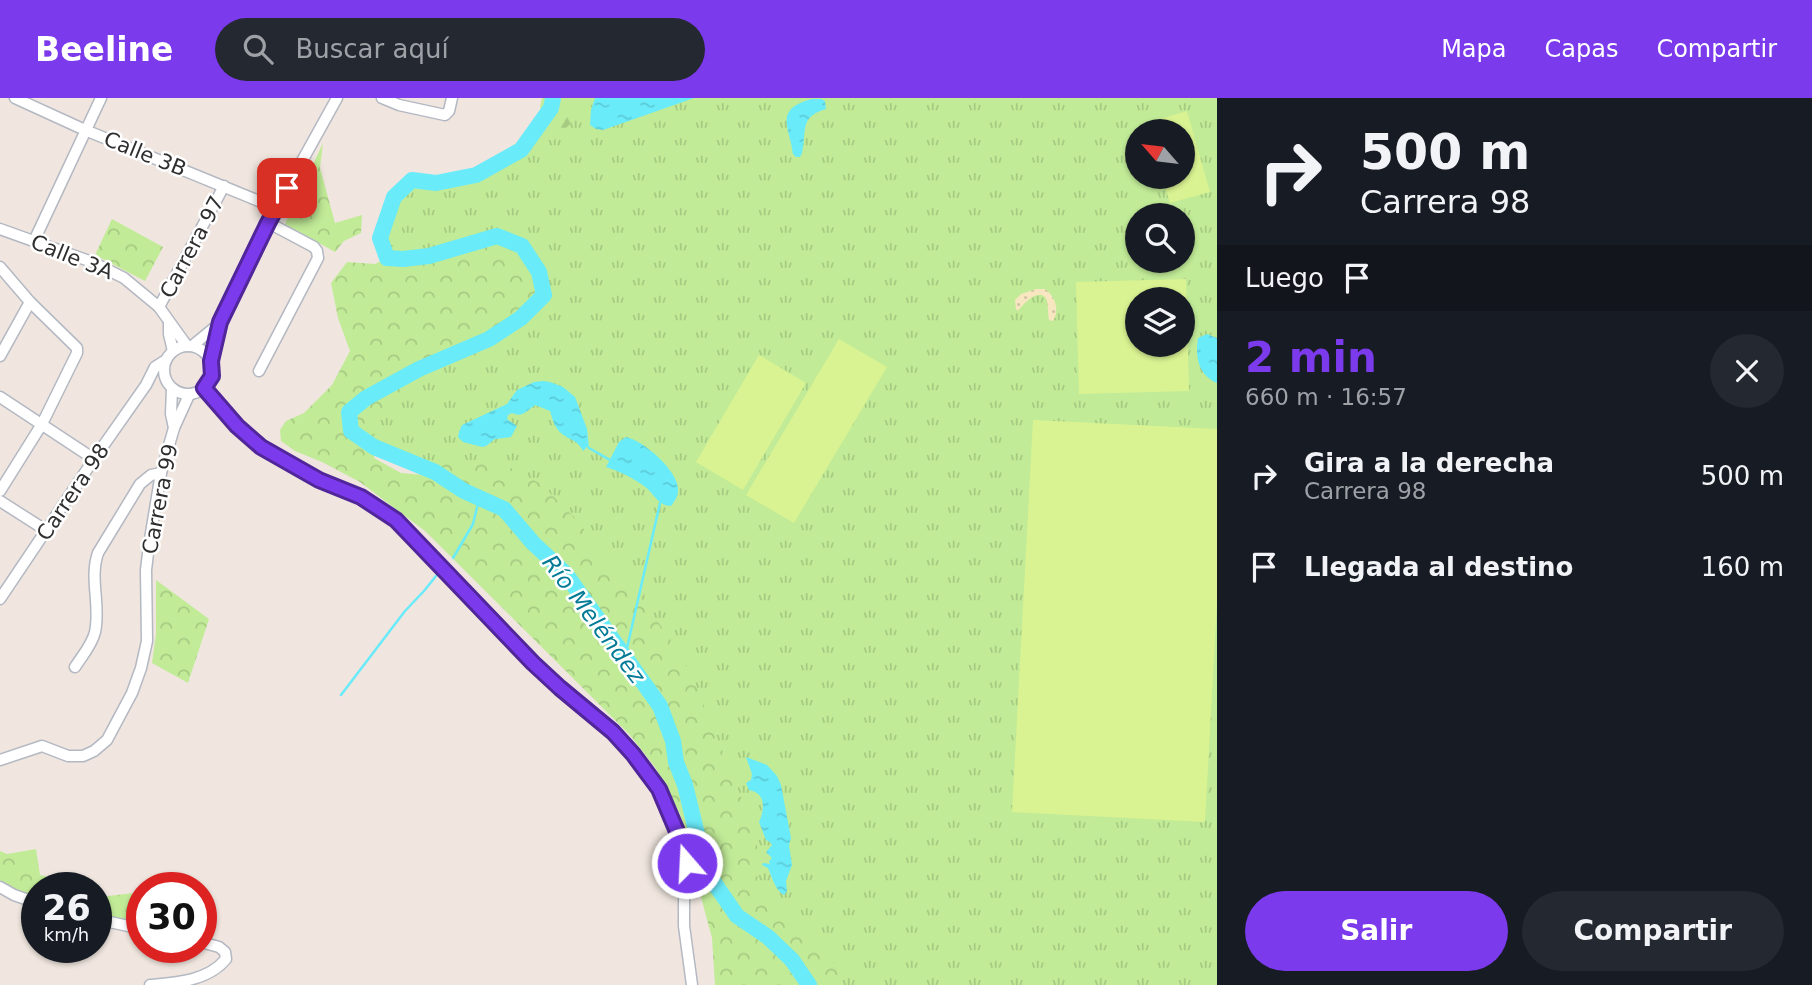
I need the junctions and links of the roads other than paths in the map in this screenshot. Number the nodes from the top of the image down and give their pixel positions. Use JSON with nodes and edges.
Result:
{"nodes":[{"id":1,"x":15,"y":98,"type":"edge"},
{"id":2,"x":101,"y":98,"type":"edge"},
{"id":3,"x":337,"y":98,"type":"edge"},
{"id":4,"x":382,"y":98,"type":"edge"},
{"id":5,"x":452,"y":98,"type":"edge"},
{"id":6,"x":85,"y":130,"type":"junction"},
{"id":7,"x":224,"y":186,"type":"junction"},
{"id":8,"x":276,"y":208,"type":"junction"},
{"id":9,"x":268,"y":223,"type":"junction"},
{"id":10,"x":0,"y":229,"type":"edge"},
{"id":11,"x":34,"y":242,"type":"junction"},
{"id":12,"x":0,"y":267,"type":"edge"},
{"id":13,"x":30,"y":302,"type":"junction"},
{"id":14,"x":159,"y":307,"type":"junction"},
{"id":15,"x":220,"y":322,"type":"junction"},
{"id":16,"x":169,"y":323,"type":"junction"},
{"id":17,"x":190,"y":346,"type":"junction"},
{"id":18,"x":173,"y":351,"type":"junction"},
{"id":19,"x":0,"y":356,"type":"edge"},
{"id":20,"x":166,"y":360,"type":"junction"},
{"id":21,"x":211,"y":361,"type":"junction"},
{"id":22,"x":259,"y":371,"type":"dead end"},
{"id":23,"x":166,"y":380,"type":"junction"},
{"id":24,"x":146,"y":385,"type":"junction"},
{"id":25,"x":204,"y":388,"type":"junction"},
{"id":26,"x":172,"y":389,"type":"junction"},
{"id":27,"x":189,"y":395,"type":"junction"},
{"id":28,"x":0,"y":397,"type":"edge"},
{"id":29,"x":42,"y":424,"type":"junction"},
{"id":30,"x":174,"y":428,"type":"junction"},
{"id":31,"x":94,"y":459,"type":"junction"},
{"id":32,"x":161,"y":473,"type":"junction"},
{"id":33,"x":0,"y":491,"type":"edge"},
{"id":34,"x":0,"y":501,"type":"edge"},
{"id":35,"x":47,"y":531,"type":"junction"},
{"id":36,"x":0,"y":599,"type":"edge"},
{"id":37,"x":75,"y":667,"type":"dead end"},
{"id":38,"x":0,"y":760,"type":"edge"},
{"id":39,"x":0,"y":887,"type":"edge"},
{"id":40,"x":21,"y":897,"type":"edge"},
{"id":41,"x":217,"y":947,"type":"edge"},
{"id":42,"x":150,"y":985,"type":"edge"},
{"id":43,"x":692,"y":985,"type":"edge"}],
"edges":[{"from":1,"to":6,"type":"street","name":"Calle 3B"},
{"from":2,"to":6,"type":"street"},
{"from":3,"to":8,"type":"street"},
{"from":4,"to":5,"type":"street"},
{"from":6,"to":7,"type":"street","name":"Calle 3B"},
{"from":6,"to":11,"type":"street"},
{"from":7,"to":8,"type":"street","name":"Calle 3B"},
{"from":7,"to":14,"type":"street","name":"Carrera 97"},
{"from":8,"to":9,"type":"street"},
{"from":9,"to":15,"type":"street"},
{"from":9,"to":22,"type":"street"},
{"from":10,"to":11,"type":"street","name":"Calle 3A"},
{"from":11,"to":14,"type":"street","name":"Calle 3A"},
{"from":12,"to":13,"type":"street"},
{"from":13,"to":19,"type":"street"},
{"from":13,"to":29,"type":"street"},
{"from":14,"to":16,"type":"street","name":"Calle 3A"},
{"from":15,"to":17,"type":"street"},
{"from":15,"to":21,"type":"street"},
{"from":16,"to":17,"type":"street","name":"Calle 3A"},
{"from":16,"to":18,"type":"street","name":"Calle 3A"},
{"from":17,"to":18,"type":"street"},
{"from":17,"to":21,"type":"street"},
{"from":18,"to":20,"type":"street"},
{"from":20,"to":23,"type":"street"},
{"from":20,"to":24,"type":"street","name":"Carrera 98"},
{"from":21,"to":25,"type":"street"},
{"from":23,"to":24,"type":"street"},
{"from":23,"to":26,"type":"street"},
{"from":24,"to":31,"type":"street","name":"Carrera 98"},
{"from":25,"to":27,"type":"street"},
{"from":25,"to":43,"type":"street"},
{"from":26,"to":27,"type":"street"},
{"from":26,"to":30,"type":"street","name":"Carrera 99"},
{"from":27,"to":30,"type":"street","name":"Carrera 99"},
{"from":28,"to":29,"type":"street"},
{"from":29,"to":31,"type":"street"},
{"from":29,"to":33,"type":"street"},
{"from":30,"to":32,"type":"street","name":"Carrera 99"},
{"from":31,"to":35,"type":"street","name":"Carrera 98"},
{"from":32,"to":37,"type":"street"},
{"from":32,"to":38,"type":"street","name":"Carrera 99"},
{"from":34,"to":35,"type":"street"},
{"from":35,"to":36,"type":"street","name":"Carrera 98"},
{"from":39,"to":40,"type":"street"},
{"from":41,"to":42,"type":"street"}]}
